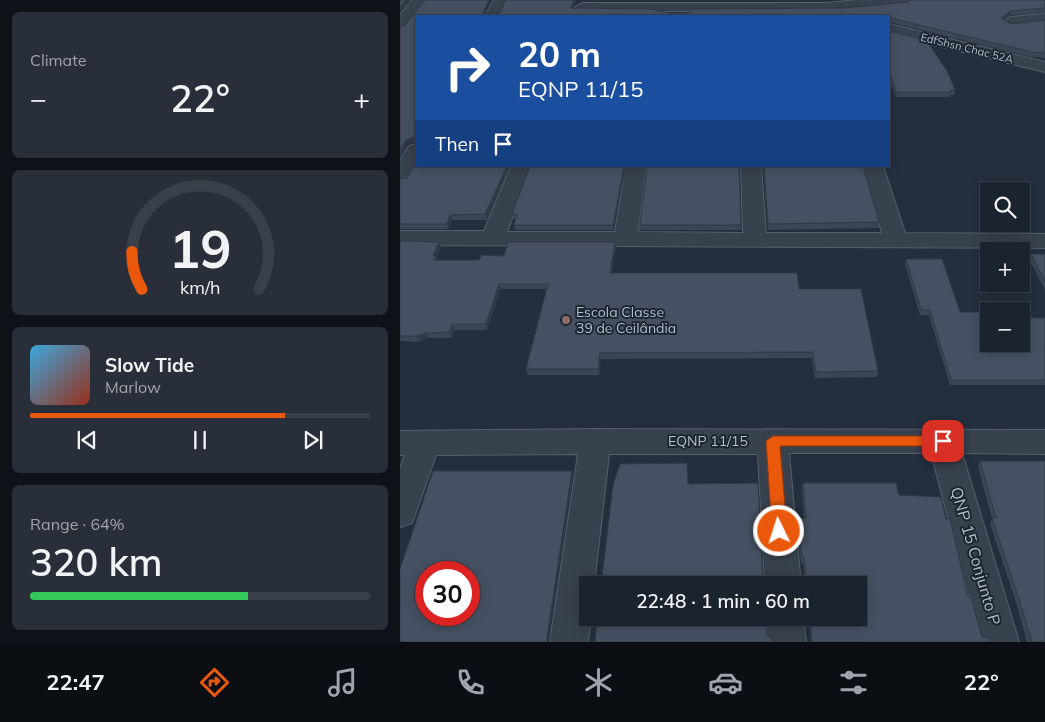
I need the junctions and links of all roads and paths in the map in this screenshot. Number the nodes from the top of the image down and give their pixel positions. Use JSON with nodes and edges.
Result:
{"nodes":[{"id":1,"x":420,"y":0,"type":"edge"},
{"id":2,"x":501,"y":0,"type":"edge"},
{"id":3,"x":908,"y":0,"type":"edge"},
{"id":4,"x":582,"y":8,"type":"edge"},
{"id":5,"x":827,"y":8,"type":"edge"},
{"id":6,"x":658,"y":12,"type":"edge"},
{"id":7,"x":743,"y":12,"type":"edge"},
{"id":8,"x":493,"y":15,"type":"edge"},
{"id":9,"x":844,"y":15,"type":"edge"},
{"id":10,"x":1045,"y":18,"type":"edge"},
{"id":11,"x":1010,"y":22,"type":"edge"},
{"id":12,"x":400,"y":25,"type":"edge"},
{"id":13,"x":890,"y":29,"type":"edge"},
{"id":14,"x":1045,"y":67,"type":"edge"},
{"id":15,"x":415,"y":152,"type":"edge"},
{"id":16,"x":521,"y":167,"type":"edge"},
{"id":17,"x":636,"y":167,"type":"edge"},
{"id":18,"x":751,"y":167,"type":"edge"},
{"id":19,"x":873,"y":167,"type":"edge"},
{"id":20,"x":400,"y":178,"type":"edge"},
{"id":21,"x":400,"y":238,"type":"edge"},
{"id":22,"x":493,"y":239,"type":"junction"},
{"id":23,"x":755,"y":239,"type":"junction"},
{"id":24,"x":625,"y":240,"type":"junction"},
{"id":25,"x":895,"y":240,"type":"junction"},
{"id":26,"x":1045,"y":241,"type":"edge"},
{"id":27,"x":595,"y":441,"type":"junction"},
{"id":28,"x":773,"y":441,"type":"junction"},
{"id":29,"x":943,"y":441,"type":"junction"},
{"id":30,"x":1045,"y":442,"type":"edge"},
{"id":31,"x":412,"y":443,"type":"edge"},
{"id":32,"x":400,"y":513,"type":"edge"},
{"id":33,"x":782,"y":576,"type":"edge"},
{"id":34,"x":786,"y":626,"type":"edge"},
{"id":35,"x":569,"y":642,"type":"edge"},
{"id":36,"x":787,"y":642,"type":"edge"},
{"id":37,"x":1000,"y":642,"type":"edge"}],
"edges":[{"from":1,"to":12,"type":"street"},
{"from":2,"to":8,"type":"street"},
{"from":3,"to":5,"type":"street"},
{"from":4,"to":6,"type":"street"},
{"from":5,"to":7,"type":"street"},
{"from":5,"to":9,"type":"street"},
{"from":6,"to":7,"type":"street"},
{"from":10,"to":11,"type":"street"},
{"from":13,"to":14,"type":"street","name":"EdfShsn Chac 52A"},
{"from":15,"to":20,"type":"street"},
{"from":16,"to":22,"type":"street"},
{"from":17,"to":24,"type":"street"},
{"from":18,"to":23,"type":"street"},
{"from":19,"to":25,"type":"street"},
{"from":21,"to":22,"type":"street"},
{"from":22,"to":24,"type":"street"},
{"from":23,"to":24,"type":"street"},
{"from":23,"to":25,"type":"street"},
{"from":25,"to":26,"type":"street"},
{"from":27,"to":28,"type":"street","name":"EQNP 11/15"},
{"from":27,"to":31,"type":"street","name":"EQNP 11/15"},
{"from":27,"to":35,"type":"street"},
{"from":28,"to":29,"type":"street","name":"EQNP 11/15"},
{"from":28,"to":33,"type":"street"},
{"from":29,"to":30,"type":"street","name":"EQNP 11/15"},
{"from":29,"to":37,"type":"street","name":"QNP 15 Conjunto P"},
{"from":31,"to":32,"type":"street"},
{"from":34,"to":36,"type":"street"}]}
